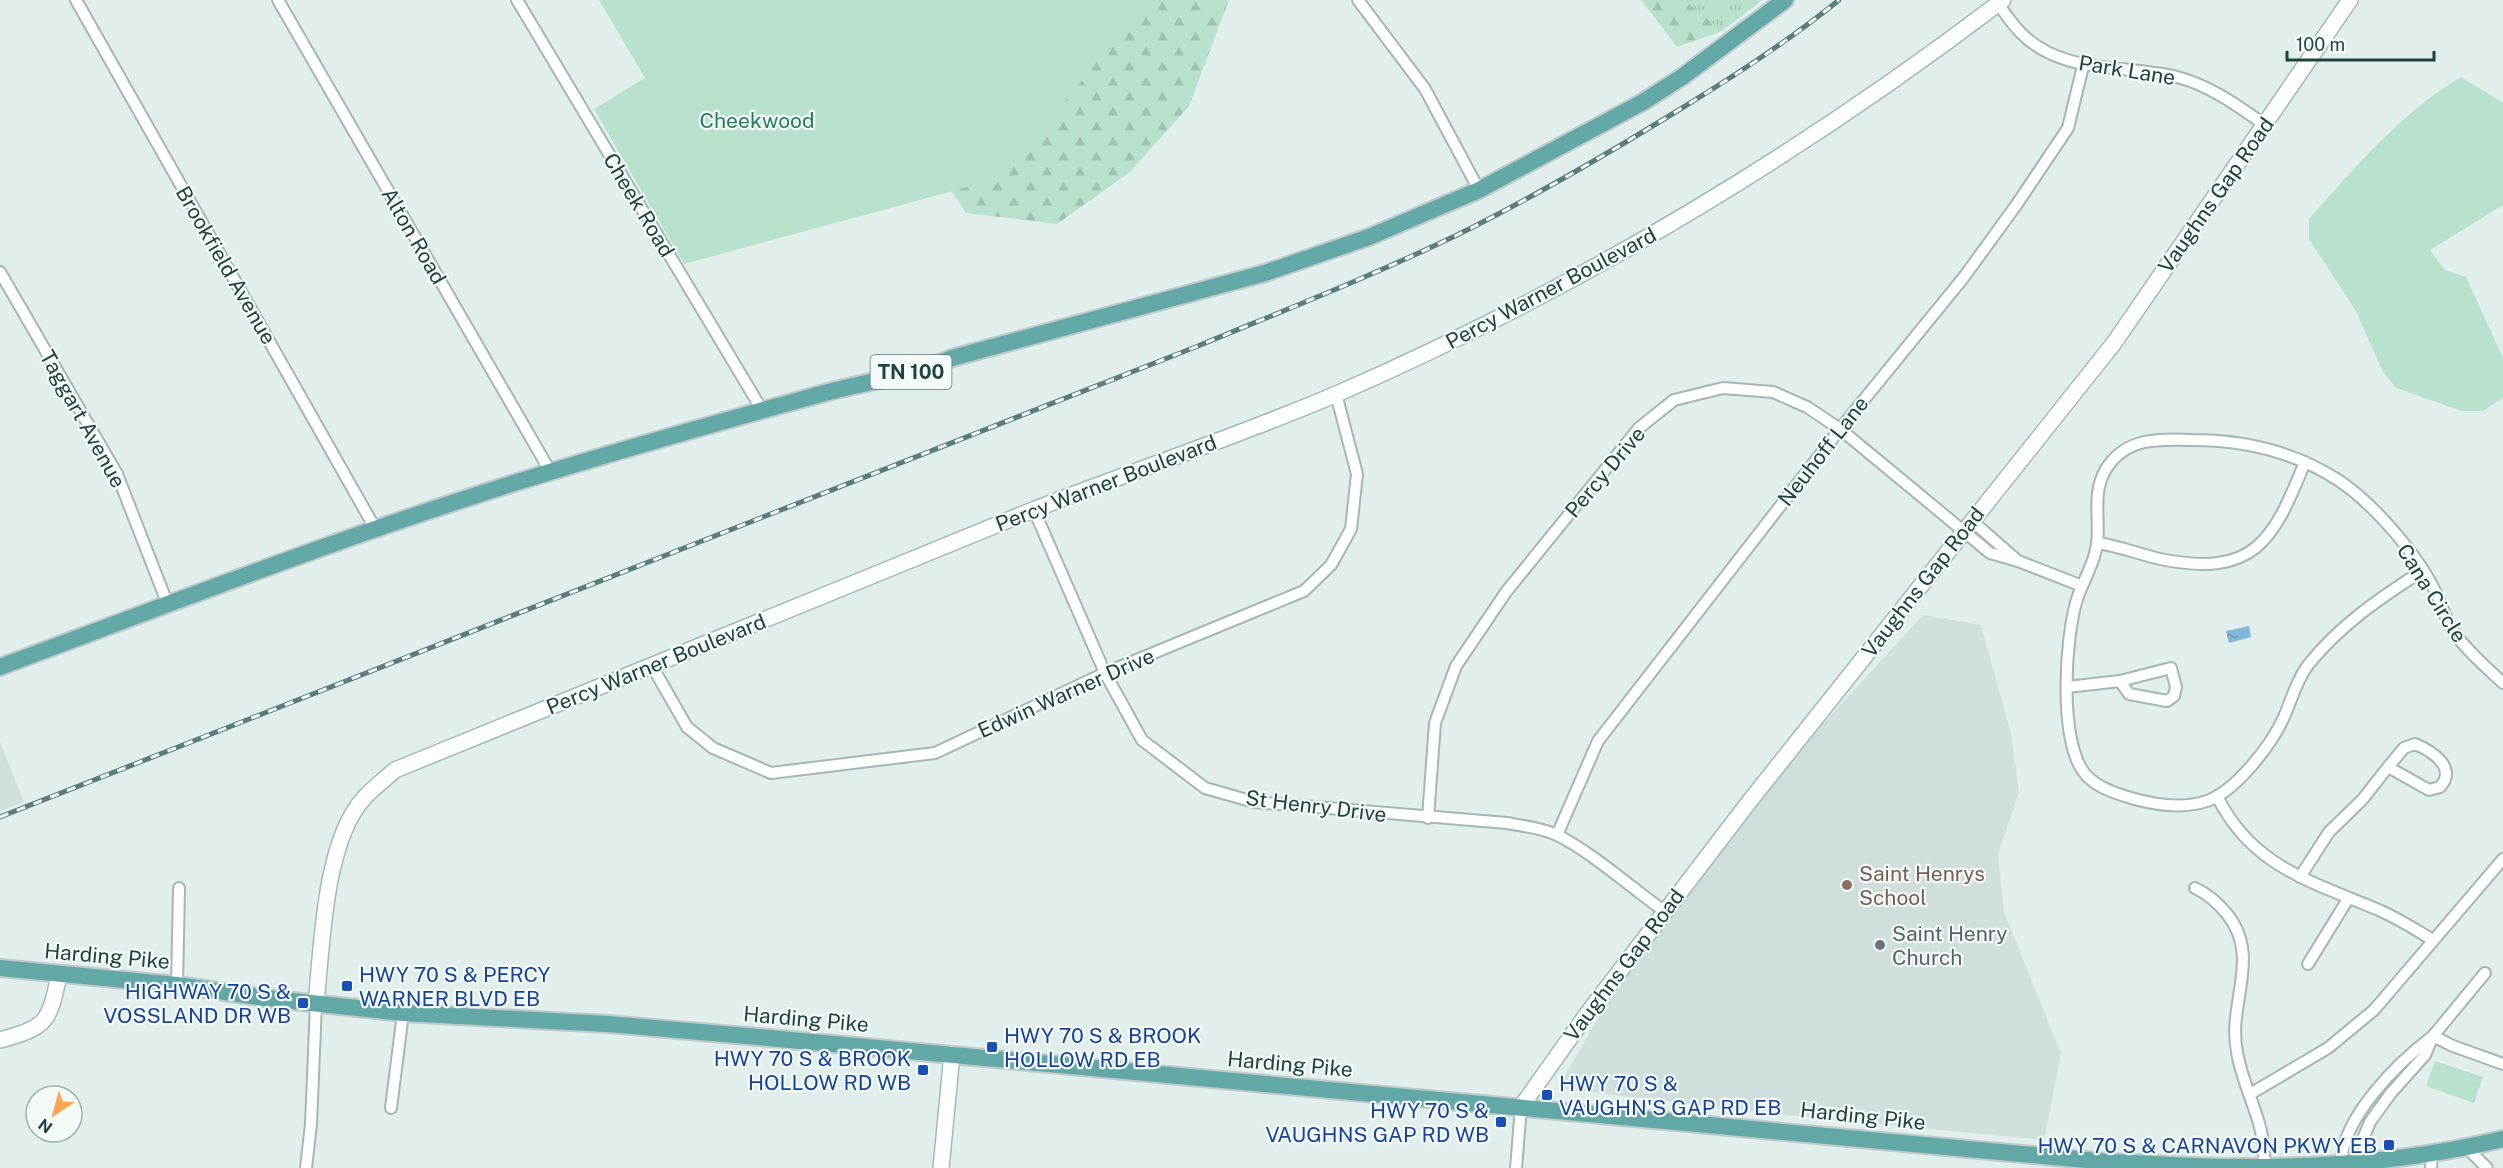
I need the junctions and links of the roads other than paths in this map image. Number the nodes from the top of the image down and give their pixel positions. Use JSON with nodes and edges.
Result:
{"nodes":[{"id":1,"x":76,"y":0,"type":"edge"},
{"id":2,"x":278,"y":0,"type":"edge"},
{"id":3,"x":517,"y":0,"type":"edge"},
{"id":4,"x":1358,"y":0,"type":"edge"},
{"id":5,"x":1785,"y":0,"type":"edge"},
{"id":6,"x":2350,"y":0,"type":"edge"},
{"id":7,"x":2000,"y":2,"type":"edge"},
{"id":8,"x":2083,"y":66,"type":"junction"},
{"id":9,"x":2265,"y":125,"type":"junction"},
{"id":10,"x":1479,"y":190,"type":"junction"},
{"id":11,"x":0,"y":272,"type":"edge"},
{"id":12,"x":1336,"y":394,"type":"junction"},
{"id":13,"x":762,"y":410,"type":"junction"},
{"id":14,"x":1840,"y":429,"type":"junction"},
{"id":15,"x":2305,"y":462,"type":"junction"},
{"id":16,"x":550,"y":471,"type":"junction"},
{"id":17,"x":1034,"y":510,"type":"junction"},
{"id":18,"x":1967,"y":525,"type":"junction"},
{"id":19,"x":376,"y":530,"type":"junction"},
{"id":20,"x":2097,"y":543,"type":"junction"},
{"id":21,"x":2422,"y":571,"type":"junction"},
{"id":22,"x":2082,"y":586,"type":"junction"},
{"id":23,"x":168,"y":605,"type":"junction"},
{"id":24,"x":652,"y":666,"type":"junction"},
{"id":25,"x":0,"y":667,"type":"edge"},
{"id":26,"x":1105,"y":674,"type":"junction"},
{"id":27,"x":2120,"y":681,"type":"junction"},
{"id":28,"x":2503,"y":682,"type":"edge"},
{"id":29,"x":2067,"y":687,"type":"junction"},
{"id":30,"x":2388,"y":767,"type":"junction"},
{"id":31,"x":2217,"y":796,"type":"junction"},
{"id":32,"x":1428,"y":818,"type":"junction"},
{"id":33,"x":1557,"y":835,"type":"junction"},
{"id":34,"x":2503,"y":859,"type":"edge"},
{"id":35,"x":2301,"y":877,"type":"junction"},
{"id":36,"x":179,"y":888,"type":"dead end"},
{"id":37,"x":2195,"y":888,"type":"dead end"},
{"id":38,"x":2348,"y":898,"type":"junction"},
{"id":39,"x":1664,"y":912,"type":"junction"},
{"id":40,"x":2433,"y":940,"type":"junction"},
{"id":41,"x":2308,"y":964,"type":"dead end"},
{"id":42,"x":0,"y":968,"type":"edge"},
{"id":43,"x":2485,"y":972,"type":"dead end"},
{"id":44,"x":59,"y":975,"type":"junction"},
{"id":45,"x":177,"y":985,"type":"junction"},
{"id":46,"x":316,"y":1004,"type":"junction"},
{"id":47,"x":404,"y":1012,"type":"junction"},
{"id":48,"x":2433,"y":1036,"type":"junction"},
{"id":49,"x":0,"y":1040,"type":"edge"},
{"id":50,"x":951,"y":1054,"type":"junction"},
{"id":51,"x":2503,"y":1064,"type":"edge"},
{"id":52,"x":2250,"y":1094,"type":"junction"},
{"id":53,"x":1521,"y":1107,"type":"junction"},
{"id":54,"x":391,"y":1108,"type":"dead end"},
{"id":55,"x":2503,"y":1138,"type":"edge"},
{"id":56,"x":2466,"y":1147,"type":"junction"},
{"id":57,"x":2364,"y":1161,"type":"junction"},
{"id":58,"x":2431,"y":1161,"type":"edge"},
{"id":59,"x":2411,"y":1162,"type":"edge"},
{"id":60,"x":2341,"y":1164,"type":"junction"},
{"id":61,"x":2265,"y":1167,"type":"edge"},
{"id":62,"x":306,"y":1168,"type":"edge"},
{"id":63,"x":941,"y":1168,"type":"edge"},
{"id":64,"x":1516,"y":1168,"type":"edge"},
{"id":65,"x":2487,"y":1168,"type":"edge"}],
"edges":[{"from":1,"to":19,"type":"street","name":"Brookfield Avenue"},
{"from":2,"to":16,"type":"street","name":"Alton Road"},
{"from":3,"to":13,"type":"street","name":"Cheek Road"},
{"from":4,"to":10,"type":"street"},
{"from":5,"to":10,"type":"main road","number":"TN 100"},
{"from":6,"to":9,"type":"street","name":"Vaughns Gap Road"},
{"from":7,"to":8,"type":"street","name":"Park Lane"},
{"from":7,"to":12,"type":"street","name":"Percy Warner Boulevard"},
{"from":8,"to":9,"type":"street","name":"Park Lane"},
{"from":8,"to":14,"type":"street","name":"Neuhoff Lane"},
{"from":9,"to":18,"type":"street","name":"Vaughns Gap Road"},
{"from":10,"to":13,"type":"main road","number":"TN 100"},
{"from":11,"to":23,"type":"street","name":"Taggart Avenue"},
{"from":12,"to":17,"type":"street","name":"Percy Warner Boulevard"},
{"from":12,"to":26,"type":"street","name":"Edwin Warner Drive"},
{"from":13,"to":16,"type":"main road","number":"TN 100"},
{"from":14,"to":18,"type":"street","name":"Percy Drive"},
{"from":14,"to":32,"type":"street","name":"Percy Drive"},
{"from":14,"to":33,"type":"street","name":"Neuhoff Lane"},
{"from":15,"to":20,"type":"street"},
{"from":15,"to":20,"type":"street","name":"Cana Circle"},
{"from":15,"to":21,"type":"street","name":"Cana Circle"},
{"from":16,"to":19,"type":"main road","number":"TN 100"},
{"from":17,"to":24,"type":"street","name":"Percy Warner Boulevard"},
{"from":17,"to":26,"type":"street","name":"St Henry Drive"},
{"from":18,"to":22,"type":"street","name":"Percy Drive"},
{"from":18,"to":39,"type":"street","name":"Vaughns Gap Road"},
{"from":19,"to":23,"type":"main road","number":"TN 100"},
{"from":20,"to":22,"type":"street"},
{"from":21,"to":28,"type":"street","name":"Cana Circle"},
{"from":21,"to":31,"type":"street"},
{"from":22,"to":29,"type":"street"},
{"from":23,"to":25,"type":"main road","number":"TN 100"},
{"from":24,"to":26,"type":"street","name":"Edwin Warner Drive"},
{"from":24,"to":46,"type":"street","name":"Percy Warner Boulevard"},
{"from":26,"to":32,"type":"street","name":"St Henry Drive"},
{"from":27,"to":27,"type":"street"},
{"from":27,"to":29,"type":"street"},
{"from":29,"to":31,"type":"street"},
{"from":30,"to":30,"type":"street"},
{"from":30,"to":35,"type":"street"},
{"from":31,"to":35,"type":"street"},
{"from":32,"to":33,"type":"street","name":"St Henry Drive"},
{"from":33,"to":39,"type":"street","name":"St Henry Drive"},
{"from":34,"to":40,"type":"street"},
{"from":35,"to":38,"type":"street"},
{"from":36,"to":45,"type":"street"},
{"from":37,"to":52,"type":"street"},
{"from":38,"to":40,"type":"street"},
{"from":38,"to":41,"type":"street"},
{"from":39,"to":53,"type":"street","name":"Vaughns Gap Road"},
{"from":40,"to":52,"type":"street"},
{"from":42,"to":44,"type":"main road","name":"Harding Pike"},
{"from":43,"to":48,"type":"street"},
{"from":44,"to":45,"type":"main road","name":"Harding Pike"},
{"from":44,"to":49,"type":"street"},
{"from":45,"to":46,"type":"main road","name":"Harding Pike"},
{"from":46,"to":47,"type":"main road","name":"Harding Pike"},
{"from":46,"to":62,"type":"street"},
{"from":47,"to":50,"type":"main road","name":"Harding Pike"},
{"from":47,"to":54,"type":"street"},
{"from":48,"to":51,"type":"street"},
{"from":48,"to":57,"type":"street"},
{"from":48,"to":60,"type":"street"},
{"from":50,"to":53,"type":"main road","name":"Harding Pike"},
{"from":50,"to":63,"type":"street"},
{"from":52,"to":61,"type":"street"},
{"from":53,"to":61,"type":"main road","name":"Harding Pike"},
{"from":53,"to":64,"type":"street"},
{"from":55,"to":56,"type":"main road","name":"Harding Pike"},
{"from":56,"to":58,"type":"main road","name":"Harding Pike"},
{"from":56,"to":65,"type":"street"},
{"from":57,"to":59,"type":"main road","name":"Harding Pike"},
{"from":57,"to":60,"type":"main road","name":"Harding Pike"},
{"from":58,"to":59,"type":"main road","name":"Harding Pike"},
{"from":60,"to":61,"type":"main road","name":"Harding Pike"}]}
